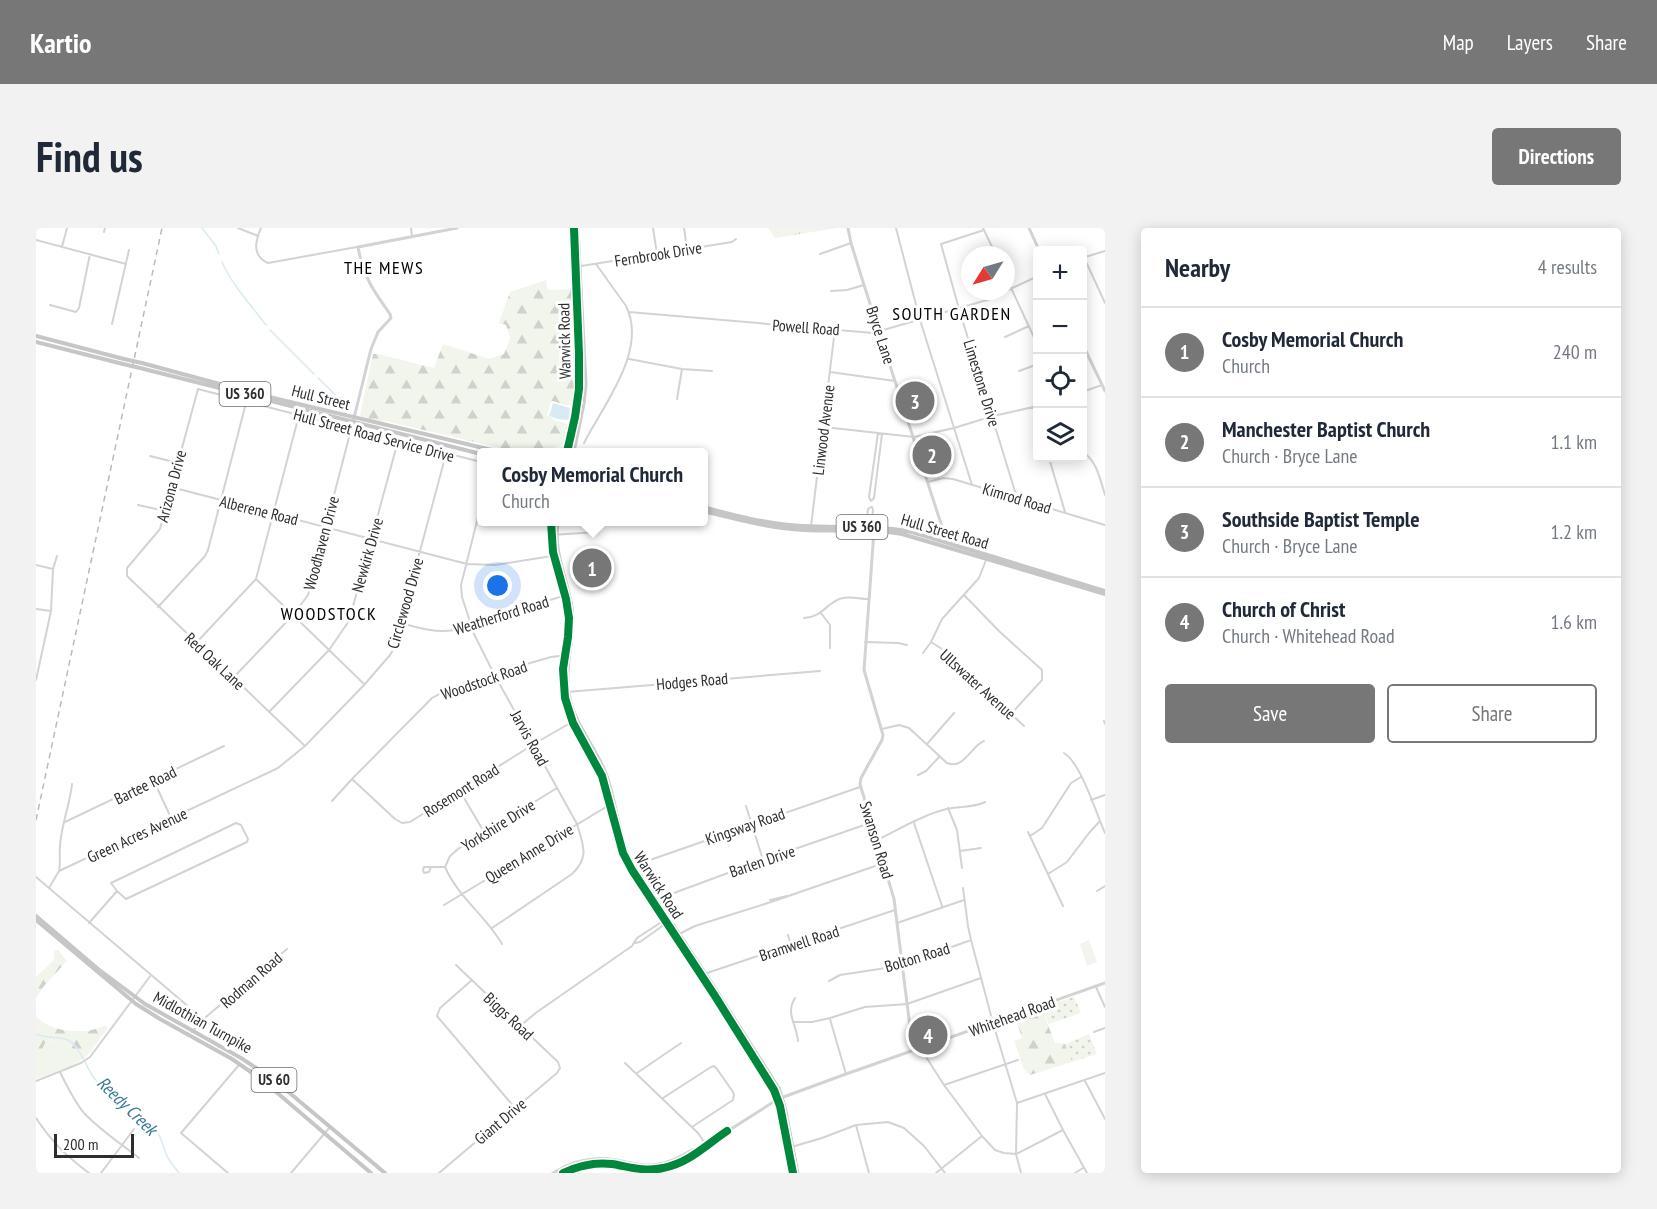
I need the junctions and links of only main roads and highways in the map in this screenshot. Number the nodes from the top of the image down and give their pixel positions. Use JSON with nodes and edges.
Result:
{"nodes":[{"id":1,"x":575,"y":228,"type":"edge"},
{"id":2,"x":577,"y":267,"type":"junction"},
{"id":3,"x":36,"y":336,"type":"edge"},
{"id":4,"x":36,"y":342,"type":"edge"},
{"id":5,"x":124,"y":361,"type":"junction"},
{"id":6,"x":353,"y":420,"type":"junction"},
{"id":7,"x":479,"y":448,"type":"edge"},
{"id":8,"x":568,"y":448,"type":"edge"},
{"id":9,"x":575,"y":448,"type":"edge"},
{"id":10,"x":477,"y":453,"type":"edge"},
{"id":11,"x":708,"y":510,"type":"edge"},
{"id":12,"x":551,"y":526,"type":"edge"},
{"id":13,"x":558,"y":526,"type":"edge"},
{"id":14,"x":556,"y":555,"type":"junction"},
{"id":15,"x":1105,"y":592,"type":"edge"},
{"id":16,"x":567,"y":655,"type":"junction"},
{"id":17,"x":36,"y":918,"type":"edge"},
{"id":18,"x":133,"y":999,"type":"junction"},
{"id":19,"x":791,"y":1147,"type":"junction"},
{"id":20,"x":371,"y":1173,"type":"edge"},
{"id":21,"x":385,"y":1173,"type":"edge"},
{"id":22,"x":793,"y":1173,"type":"edge"},
{"id":23,"x":798,"y":1173,"type":"edge"}],
"edges":[{"from":1,"to":2,"type":"main road","name":"Warwick Road"},
{"from":2,"to":8,"type":"main road","name":"Warwick Road"},
{"from":2,"to":9,"type":"main road","name":"Warwick Road"},
{"from":3,"to":5,"type":"main road","name":"Hull Street","number":"US 360"},
{"from":4,"to":5,"type":"main road","name":"Hull Street","number":"US 360"},
{"from":5,"to":6,"type":"main road","name":"Hull Street","number":"US 360","bridge":true},
{"from":6,"to":7,"type":"main road","name":"Hull Street","number":"US 360"},
{"from":6,"to":10,"type":"main road","name":"Hull Street","number":"US 360"},
{"from":11,"to":15,"type":"main road","name":"Hull Street Road","number":"US 360"},
{"from":12,"to":14,"type":"main road","name":"Warwick Road"},
{"from":13,"to":14,"type":"main road","name":"Warwick Road"},
{"from":14,"to":16,"type":"main road","name":"Warwick Road"},
{"from":14,"to":16,"type":"main road","name":"Warwick Road"},
{"from":16,"to":19,"type":"main road","name":"Warwick Road"},
{"from":17,"to":18,"type":"main road","name":"Midlothian Turnpike","number":"US 60"},
{"from":18,"to":20,"type":"main road","name":"Midlothian Turnpike","number":"US 60"},
{"from":18,"to":21,"type":"main road","name":"Midlothian Turnpike","number":"US 60"},
{"from":19,"to":22,"type":"main road","name":"Warwick Road"},
{"from":19,"to":23,"type":"main road","name":"Warwick Road"}]}
